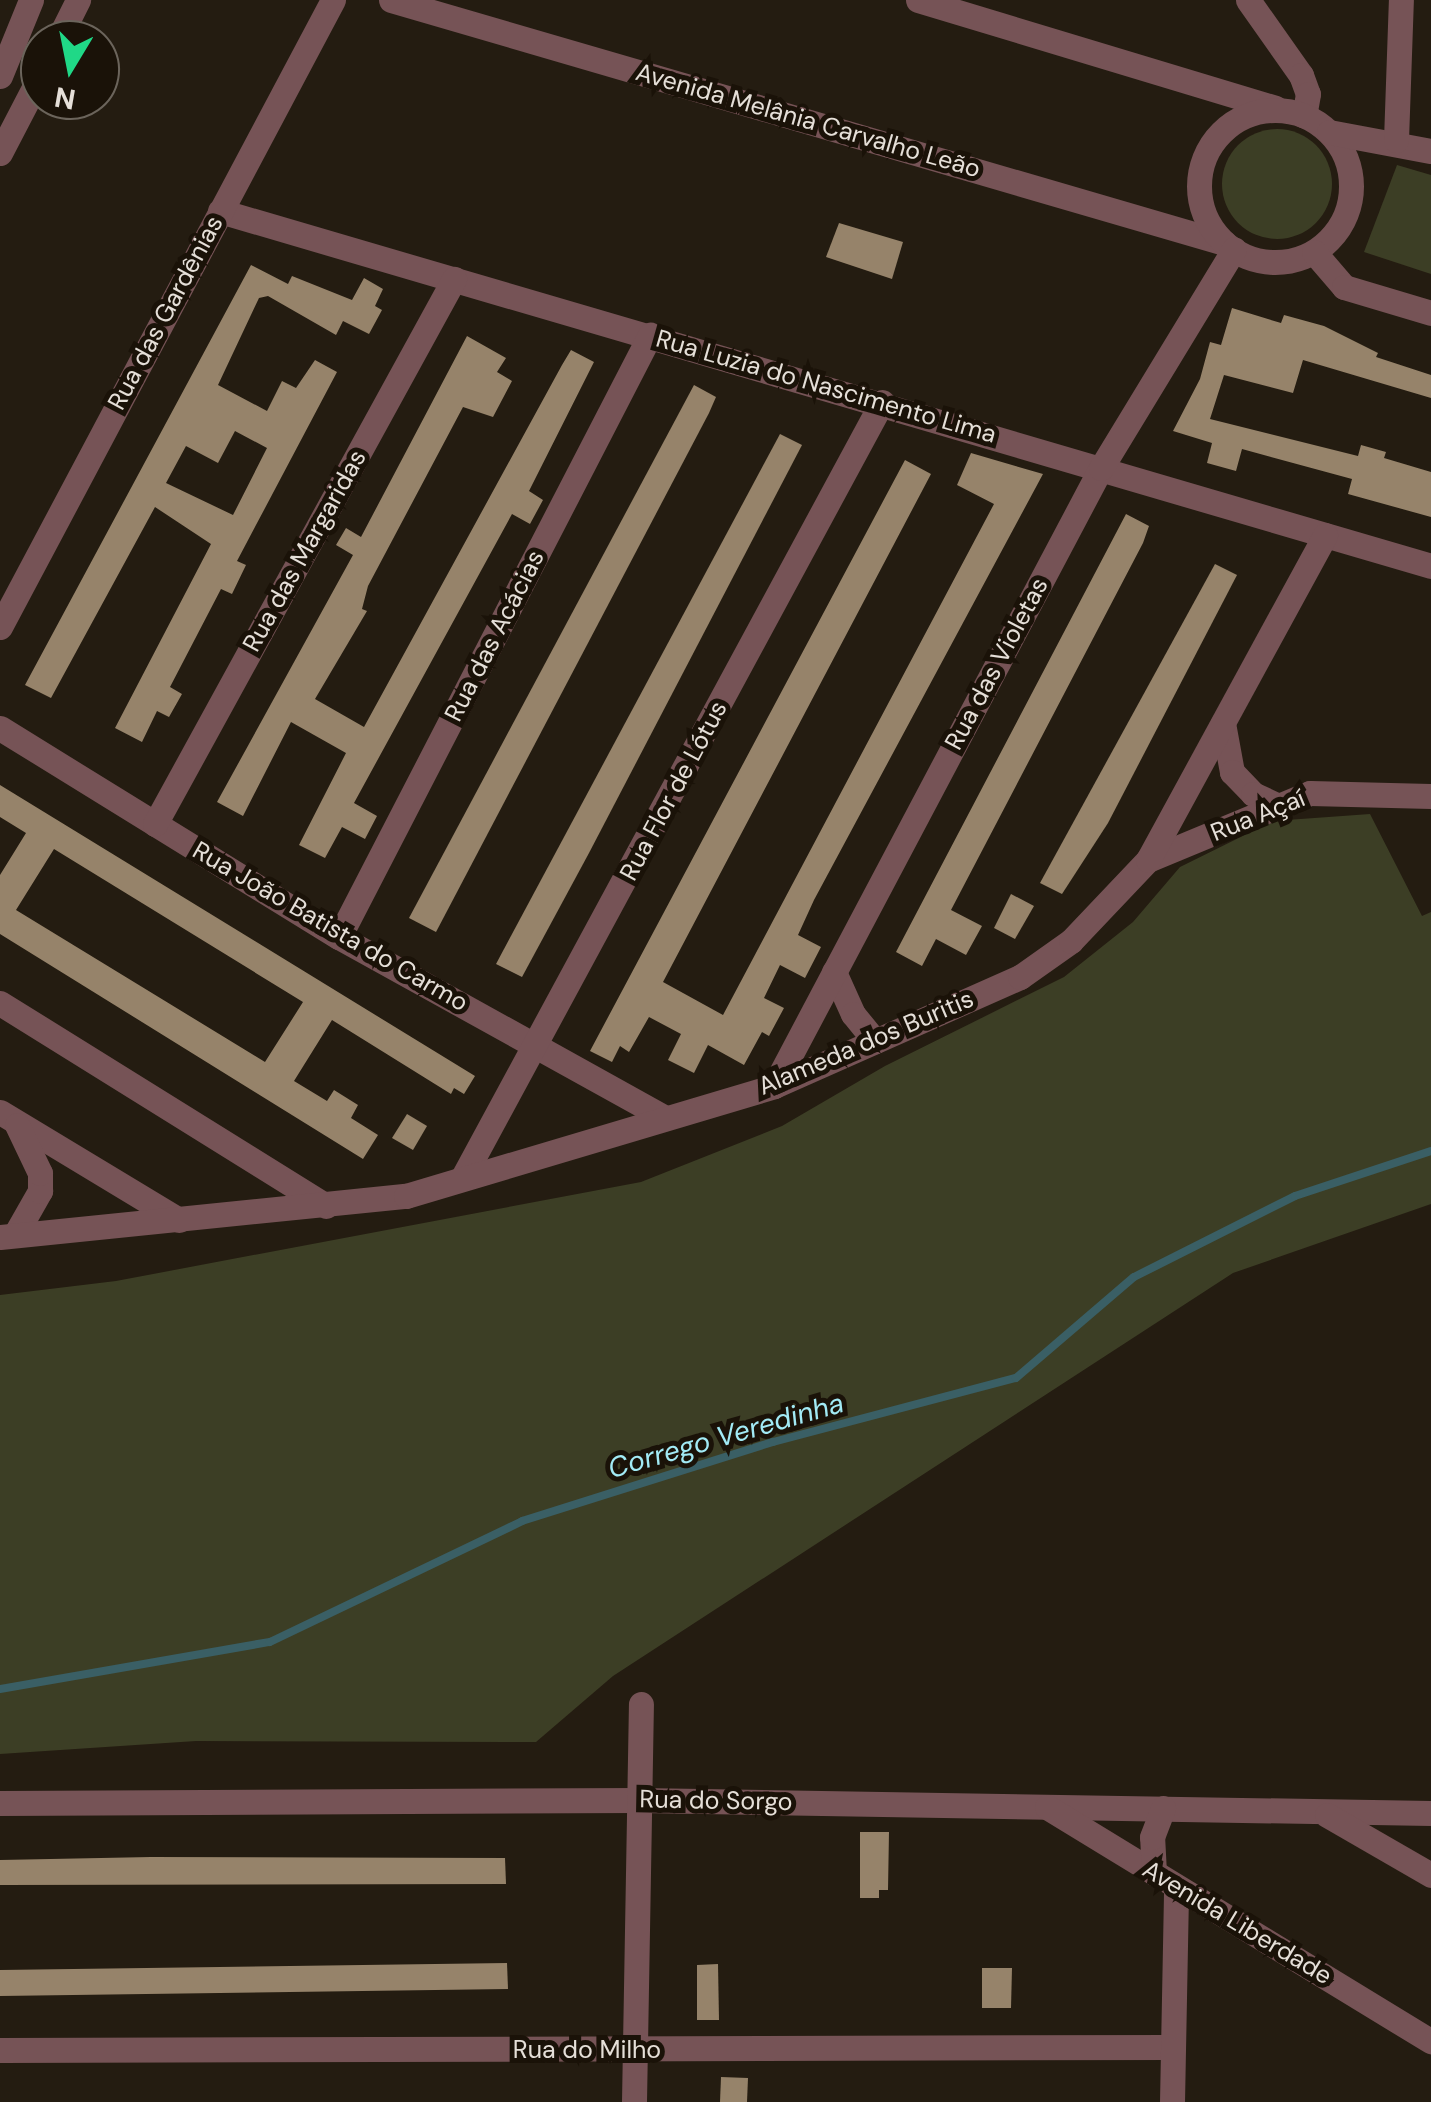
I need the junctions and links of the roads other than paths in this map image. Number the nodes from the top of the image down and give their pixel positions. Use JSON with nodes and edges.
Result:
{"nodes":[{"id":1,"x":32,"y":0,"type":"edge"},
{"id":2,"x":334,"y":0,"type":"edge"},
{"id":3,"x":392,"y":0,"type":"edge"},
{"id":4,"x":918,"y":0,"type":"edge"},
{"id":5,"x":1248,"y":0,"type":"edge"},
{"id":6,"x":1401,"y":0,"type":"edge"},
{"id":7,"x":967,"y":8,"type":"edge"},
{"id":8,"x":0,"y":76,"type":"edge"},
{"id":9,"x":1294,"y":114,"type":"junction"},
{"id":10,"x":20,"y":115,"type":"edge"},
{"id":11,"x":1329,"y":132,"type":"junction"},
{"id":12,"x":1396,"y":140,"type":"junction"},
{"id":13,"x":1431,"y":152,"type":"edge"},
{"id":14,"x":0,"y":154,"type":"edge"},
{"id":15,"x":220,"y":211,"type":"junction"},
{"id":16,"x":1229,"y":246,"type":"junction"},
{"id":17,"x":1314,"y":252,"type":"junction"},
{"id":18,"x":454,"y":279,"type":"junction"},
{"id":19,"x":1431,"y":313,"type":"edge"},
{"id":20,"x":650,"y":335,"type":"junction"},
{"id":21,"x":882,"y":402,"type":"junction"},
{"id":22,"x":1101,"y":468,"type":"junction"},
{"id":23,"x":1326,"y":534,"type":"junction"},
{"id":24,"x":1431,"y":566,"type":"edge"},
{"id":25,"x":0,"y":626,"type":"edge"},
{"id":26,"x":1223,"y":723,"type":"junction"},
{"id":27,"x":0,"y":728,"type":"edge"},
{"id":28,"x":1431,"y":796,"type":"edge"},
{"id":29,"x":1279,"y":806,"type":"junction"},
{"id":30,"x":155,"y":824,"type":"junction"},
{"id":31,"x":1148,"y":860,"type":"junction"},
{"id":32,"x":339,"y":937,"type":"junction"},
{"id":33,"x":834,"y":972,"type":"junction"},
{"id":34,"x":0,"y":1003,"type":"edge"},
{"id":35,"x":874,"y":1041,"type":"junction"},
{"id":36,"x":537,"y":1046,"type":"junction"},
{"id":37,"x":774,"y":1086,"type":"junction"},
{"id":38,"x":7,"y":1116,"type":"edge"},
{"id":39,"x":666,"y":1118,"type":"junction"},
{"id":40,"x":463,"y":1178,"type":"junction"},
{"id":41,"x":326,"y":1206,"type":"junction"},
{"id":42,"x":179,"y":1220,"type":"junction"},
{"id":43,"x":8,"y":1236,"type":"edge"},
{"id":44,"x":642,"y":1704,"type":"dead end"},
{"id":45,"x":639,"y":1800,"type":"junction"},
{"id":46,"x":0,"y":1803,"type":"edge"},
{"id":47,"x":1043,"y":1804,"type":"junction"},
{"id":48,"x":1163,"y":1808,"type":"junction"},
{"id":49,"x":1431,"y":1813,"type":"edge"},
{"id":50,"x":1325,"y":1814,"type":"junction"},
{"id":51,"x":1431,"y":1876,"type":"edge"},
{"id":52,"x":1165,"y":1880,"type":"junction"},
{"id":53,"x":1431,"y":2041,"type":"edge"},
{"id":54,"x":1174,"y":2047,"type":"junction"},
{"id":55,"x":0,"y":2050,"type":"edge"},
{"id":56,"x":635,"y":2050,"type":"junction"},
{"id":57,"x":634,"y":2102,"type":"edge"},
{"id":58,"x":1172,"y":2102,"type":"edge"}],
"edges":[{"from":1,"to":8,"type":"street"},
{"from":2,"to":15,"type":"street","name":"Rua das Gardênias"},
{"from":3,"to":16,"type":"street","name":"Avenida Melânia Carvalho Leão"},
{"from":4,"to":7,"type":"street"},
{"from":5,"to":9,"type":"street"},
{"from":6,"to":12,"type":"street"},
{"from":7,"to":9,"type":"street"},
{"from":9,"to":11,"type":"street"},
{"from":9,"to":16,"type":"street"},
{"from":10,"to":14,"type":"street"},
{"from":11,"to":12,"type":"street"},
{"from":11,"to":17,"type":"street"},
{"from":12,"to":13,"type":"street"},
{"from":15,"to":18,"type":"street","name":"Rua Luzia do Nascimento Lima"},
{"from":15,"to":25,"type":"street","name":"Rua das Gardênias"},
{"from":16,"to":17,"type":"street"},
{"from":16,"to":22,"type":"street","name":"Rua das Violetas"},
{"from":17,"to":19,"type":"street"},
{"from":18,"to":20,"type":"street","name":"Rua Luzia do Nascimento Lima"},
{"from":18,"to":30,"type":"street","name":"Rua das Margaridas"},
{"from":20,"to":21,"type":"street","name":"Rua Luzia do Nascimento Lima"},
{"from":20,"to":32,"type":"street","name":"Rua das Acácias"},
{"from":21,"to":22,"type":"street","name":"Rua Luzia do Nascimento Lima"},
{"from":21,"to":36,"type":"street","name":"Rua Flor de Lótus"},
{"from":22,"to":23,"type":"street","name":"Rua Luzia do Nascimento Lima"},
{"from":22,"to":33,"type":"street","name":"Rua das Violetas"},
{"from":23,"to":24,"type":"street","name":"Rua Luzia do Nascimento Lima"},
{"from":23,"to":26,"type":"street","name":"Alameda dos Buritis"},
{"from":26,"to":29,"type":"street"},
{"from":26,"to":31,"type":"street","name":"Alameda dos Buritis"},
{"from":27,"to":30,"type":"street","name":"Rua João Batista do Carmo"},
{"from":28,"to":29,"type":"street","name":"Rua Açaí"},
{"from":29,"to":31,"type":"street","name":"Rua Açaí"},
{"from":30,"to":32,"type":"street","name":"Rua João Batista do Carmo"},
{"from":31,"to":35,"type":"street","name":"Alameda dos Buritis"},
{"from":32,"to":36,"type":"street","name":"Rua João Batista do Carmo"},
{"from":33,"to":35,"type":"street"},
{"from":33,"to":37,"type":"street","name":"Rua das Violetas"},
{"from":34,"to":41,"type":"street"},
{"from":35,"to":37,"type":"street","name":"Alameda dos Buritis"},
{"from":36,"to":39,"type":"street","name":"Rua João Batista do Carmo"},
{"from":36,"to":40,"type":"street","name":"Rua Flor de Lótus"},
{"from":37,"to":39,"type":"street","name":"Alameda dos Buritis"},
{"from":38,"to":42,"type":"street"},
{"from":38,"to":43,"type":"street"},
{"from":39,"to":40,"type":"street","name":"Alameda dos Buritis"},
{"from":40,"to":41,"type":"street","name":"Alameda dos Buritis"},
{"from":41,"to":42,"type":"street","name":"Alameda dos Buritis"},
{"from":42,"to":43,"type":"street","name":"Alameda dos Buritis"},
{"from":44,"to":45,"type":"street"},
{"from":45,"to":46,"type":"street","name":"Rua do Sorgo"},
{"from":45,"to":47,"type":"street","name":"Rua do Sorgo"},
{"from":45,"to":56,"type":"street"},
{"from":47,"to":48,"type":"street","name":"Rua do Sorgo"},
{"from":47,"to":52,"type":"street","name":"Avenida Liberdade"},
{"from":48,"to":50,"type":"street","name":"Rua do Sorgo"},
{"from":48,"to":52,"type":"street"},
{"from":49,"to":50,"type":"street","name":"Rua do Sorgo"},
{"from":50,"to":51,"type":"street"},
{"from":52,"to":53,"type":"street","name":"Avenida Liberdade"},
{"from":52,"to":54,"type":"street"},
{"from":54,"to":56,"type":"street","name":"Rua do Milho"},
{"from":54,"to":58,"type":"street"},
{"from":55,"to":56,"type":"street","name":"Rua do Milho"},
{"from":56,"to":57,"type":"street"}]}
